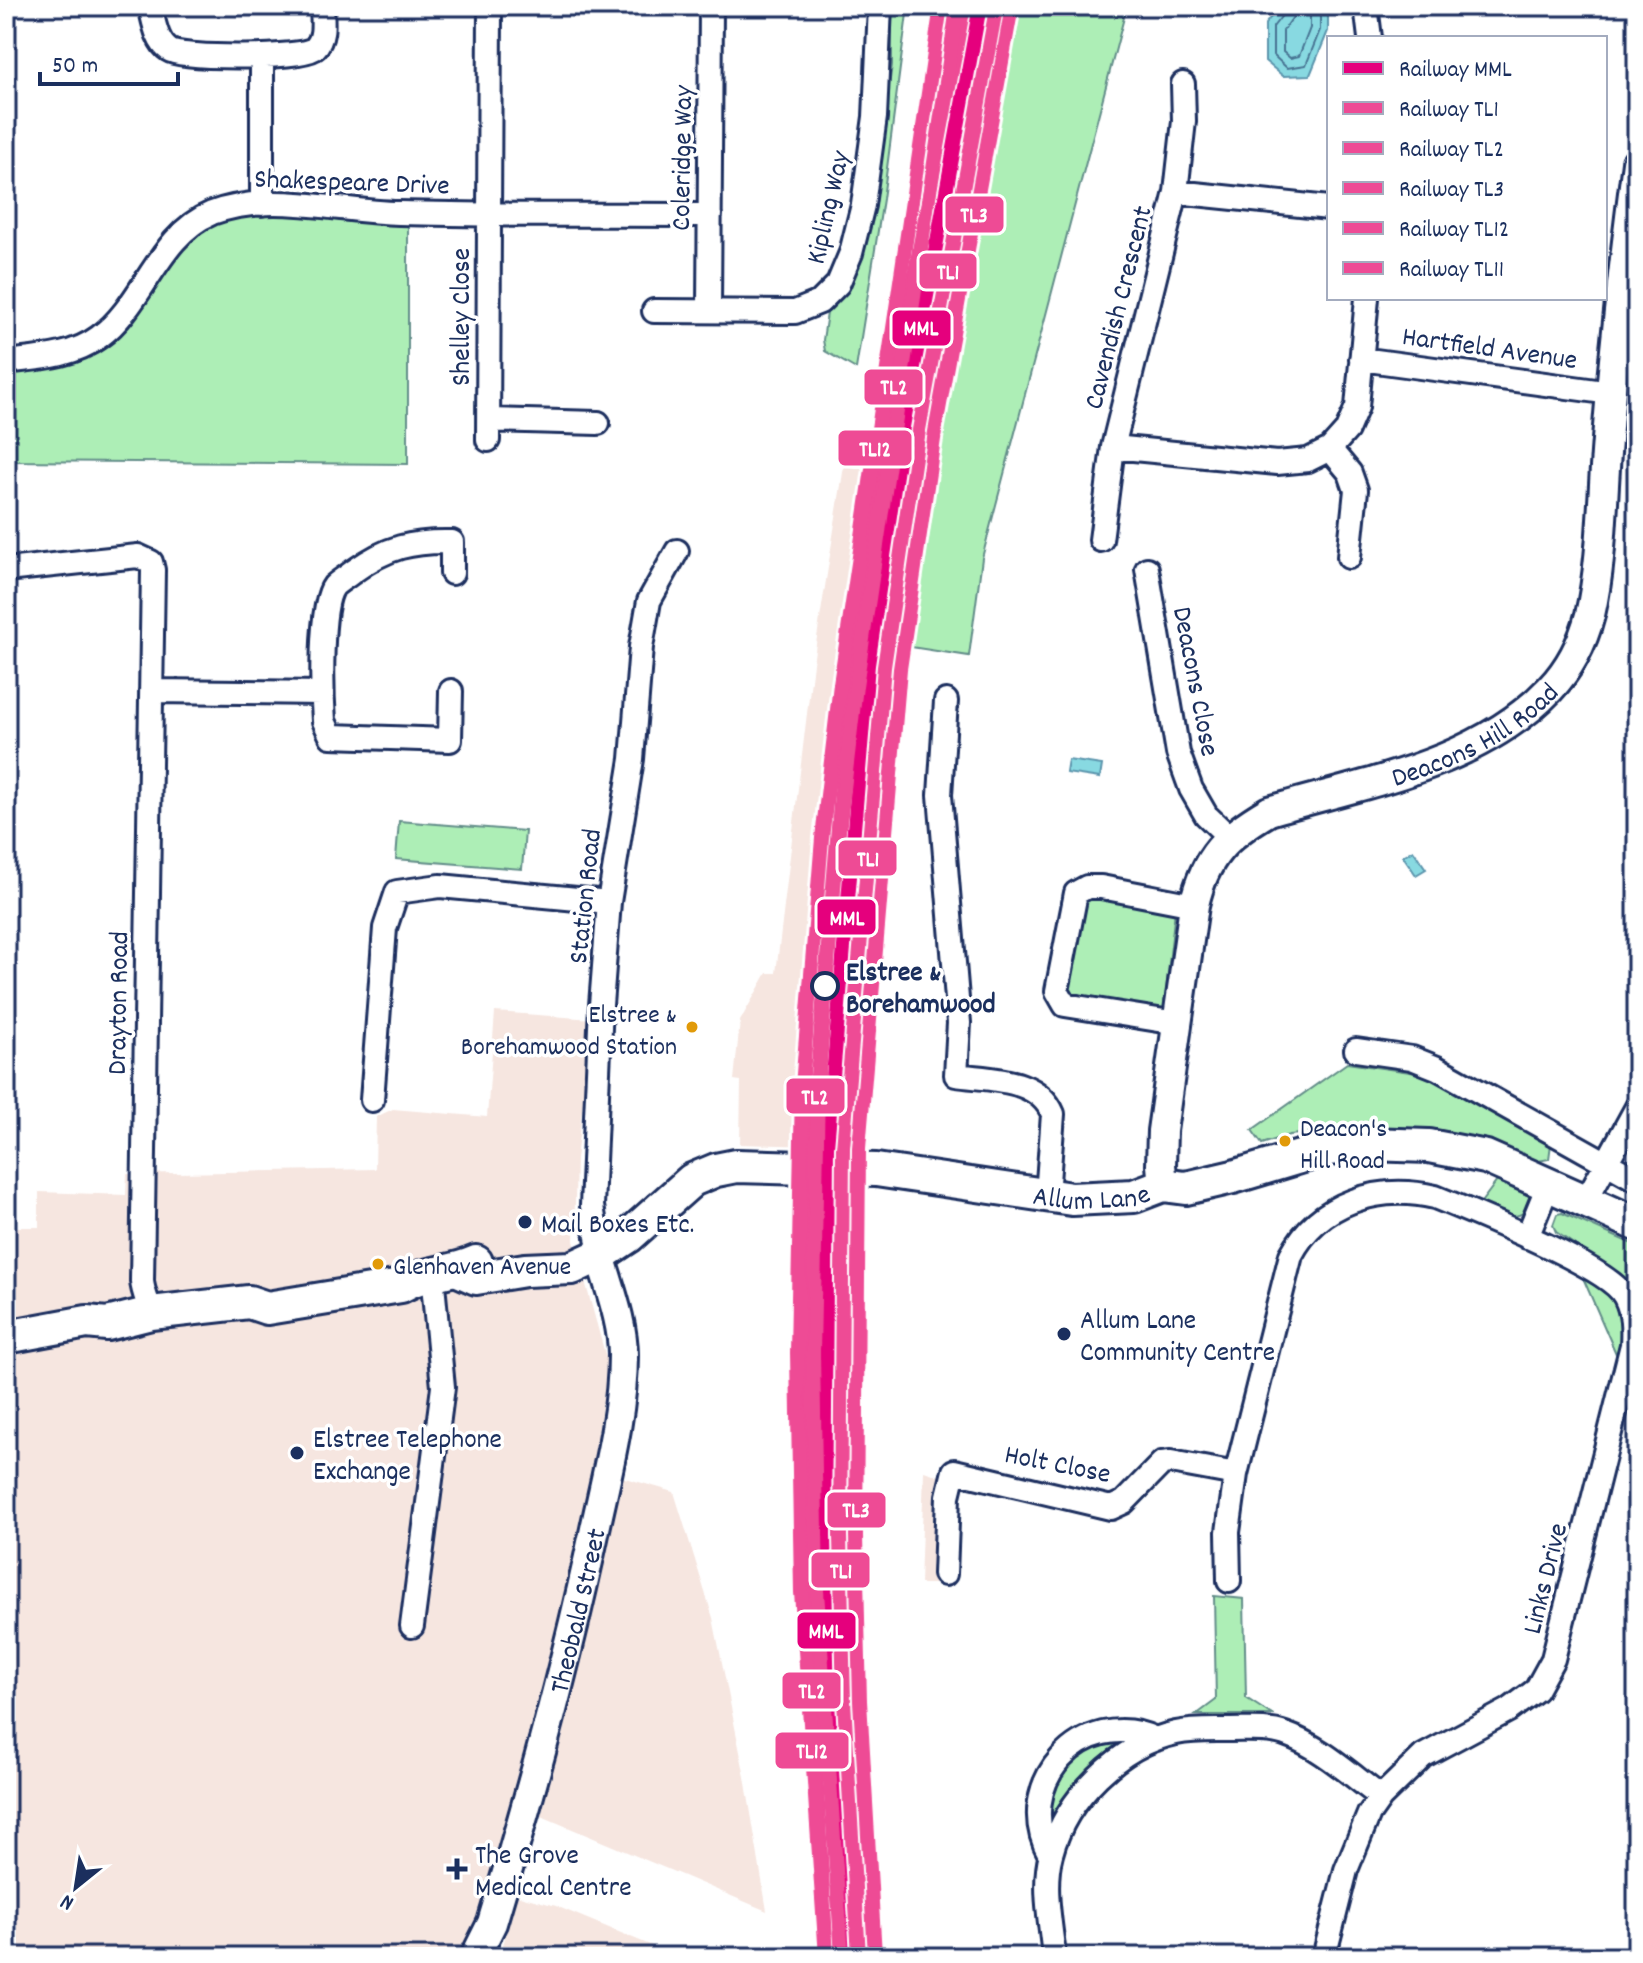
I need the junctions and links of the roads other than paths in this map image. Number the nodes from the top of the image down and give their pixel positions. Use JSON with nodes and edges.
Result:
{"nodes":[{"id":1,"x":150,"y":6,"type":"edge"},
{"id":2,"x":322,"y":6,"type":"edge"},
{"id":3,"x":490,"y":6,"type":"edge"},
{"id":4,"x":711,"y":6,"type":"edge"},
{"id":5,"x":880,"y":6,"type":"edge"},
{"id":6,"x":1366,"y":6,"type":"edge"},
{"id":7,"x":1370,"y":36,"type":"edge"},
{"id":8,"x":262,"y":56,"type":"junction"},
{"id":9,"x":1183,"y":84,"type":"dead end"},
{"id":10,"x":1637,"y":162,"type":"edge"},
{"id":11,"x":1176,"y":192,"type":"junction"},
{"id":12,"x":262,"y":204,"type":"junction"},
{"id":13,"x":1327,"y":208,"type":"edge"},
{"id":14,"x":489,"y":215,"type":"junction"},
{"id":15,"x":710,"y":215,"type":"junction"},
{"id":16,"x":1367,"y":300,"type":"edge"},
{"id":17,"x":709,"y":310,"type":"junction"},
{"id":18,"x":654,"y":311,"type":"dead end"},
{"id":19,"x":1361,"y":359,"type":"junction"},
{"id":20,"x":6,"y":362,"type":"edge"},
{"id":21,"x":1611,"y":393,"type":"junction"},
{"id":22,"x":598,"y":423,"type":"dead end"},
{"id":23,"x":1113,"y":447,"type":"junction"},
{"id":24,"x":1330,"y":449,"type":"junction"},
{"id":25,"x":1101,"y":540,"type":"dead end"},
{"id":26,"x":677,"y":551,"type":"dead end"},
{"id":27,"x":1349,"y":557,"type":"dead end"},
{"id":28,"x":1147,"y":569,"type":"dead end"},
{"id":29,"x":6,"y":570,"type":"edge"},
{"id":30,"x":452,"y":573,"type":"dead end"},
{"id":31,"x":152,"y":691,"type":"junction"},
{"id":32,"x":451,"y":691,"type":"dead end"},
{"id":33,"x":322,"y":693,"type":"junction"},
{"id":34,"x":946,"y":701,"type":"dead end"},
{"id":35,"x":1229,"y":837,"type":"junction"},
{"id":36,"x":609,"y":902,"type":"junction"},
{"id":37,"x":1194,"y":905,"type":"junction"},
{"id":38,"x":1177,"y":1023,"type":"junction"},
{"id":39,"x":1356,"y":1050,"type":"dead end"},
{"id":40,"x":372,"y":1100,"type":"dead end"},
{"id":41,"x":1637,"y":1107,"type":"edge"},
{"id":42,"x":1607,"y":1162,"type":"junction"},
{"id":43,"x":1637,"y":1180,"type":"edge"},
{"id":44,"x":1549,"y":1183,"type":"junction"},
{"id":45,"x":1163,"y":1185,"type":"junction"},
{"id":46,"x":1047,"y":1196,"type":"junction"},
{"id":47,"x":1586,"y":1200,"type":"junction"},
{"id":48,"x":1637,"y":1224,"type":"edge"},
{"id":49,"x":1527,"y":1237,"type":"junction"},
{"id":50,"x":600,"y":1255,"type":"junction"},
{"id":51,"x":437,"y":1273,"type":"junction"},
{"id":52,"x":151,"y":1313,"type":"junction"},
{"id":53,"x":107,"y":1324,"type":"junction"},
{"id":54,"x":6,"y":1337,"type":"edge"},
{"id":55,"x":6,"y":1353,"type":"edge"},
{"id":56,"x":1236,"y":1474,"type":"junction"},
{"id":57,"x":945,"y":1574,"type":"dead end"},
{"id":58,"x":1229,"y":1581,"type":"dead end"},
{"id":59,"x":412,"y":1626,"type":"dead end"},
{"id":60,"x":1156,"y":1739,"type":"junction"},
{"id":61,"x":1381,"y":1797,"type":"junction"},
{"id":62,"x":1050,"y":1855,"type":"junction"},
{"id":63,"x":475,"y":1957,"type":"edge"},
{"id":64,"x":1054,"y":1957,"type":"edge"},
{"id":65,"x":1324,"y":1957,"type":"edge"}],
"edges":[{"from":1,"to":8,"type":"street"},
{"from":2,"to":8,"type":"street"},
{"from":3,"to":14,"type":"street"},
{"from":4,"to":15,"type":"street","name":"Coleridge Way"},
{"from":5,"to":17,"type":"street","name":"Kipling Way"},
{"from":6,"to":7,"type":"street"},
{"from":8,"to":12,"type":"street"},
{"from":9,"to":11,"type":"street"},
{"from":10,"to":21,"type":"street","name":"Deacons Hill Road"},
{"from":11,"to":13,"type":"street","name":"Cavendish Crescent"},
{"from":11,"to":23,"type":"street","name":"Cavendish Crescent"},
{"from":12,"to":14,"type":"street","name":"Shakespeare Drive"},
{"from":12,"to":20,"type":"street","name":"Shakespeare Drive"},
{"from":14,"to":15,"type":"street","name":"Shakespeare Drive"},
{"from":14,"to":22,"type":"street","name":"Shelley Close"},
{"from":15,"to":17,"type":"street","name":"Coleridge Way"},
{"from":16,"to":19,"type":"street","name":"Hartfield Avenue"},
{"from":17,"to":18,"type":"street","name":"Kipling Way"},
{"from":19,"to":21,"type":"street","name":"Hartfield Avenue"},
{"from":19,"to":24,"type":"street","name":"Hartfield Avenue"},
{"from":21,"to":35,"type":"street","name":"Deacons Hill Road"},
{"from":23,"to":24,"type":"street","name":"Cavendish Crescent"},
{"from":23,"to":25,"type":"street","name":"Cavendish Crescent"},
{"from":24,"to":27,"type":"street"},
{"from":26,"to":36,"type":"street","name":"Station Road"},
{"from":28,"to":35,"type":"street","name":"Deacons Close"},
{"from":29,"to":31,"type":"street","name":"Drayton Road"},
{"from":30,"to":33,"type":"street"},
{"from":31,"to":33,"type":"street"},
{"from":31,"to":52,"type":"street","name":"Drayton Road"},
{"from":32,"to":33,"type":"street"},
{"from":34,"to":46,"type":"street"},
{"from":35,"to":37,"type":"street","name":"Deacons Hill Road"},
{"from":36,"to":40,"type":"street"},
{"from":36,"to":50,"type":"street","name":"Station Road"},
{"from":37,"to":38,"type":"street","name":"Deacons Hill Road"},
{"from":37,"to":38,"type":"street"},
{"from":38,"to":45,"type":"street","name":"Deacons Hill Road"},
{"from":39,"to":42,"type":"street"},
{"from":41,"to":42,"type":"street"},
{"from":42,"to":43,"type":"street"},
{"from":42,"to":47,"type":"street"},
{"from":44,"to":45,"type":"main road","name":"Allum Lane"},
{"from":44,"to":47,"type":"main road","name":"Allum Lane"},
{"from":44,"to":49,"type":"street"},
{"from":45,"to":46,"type":"main road","name":"Allum Lane"},
{"from":46,"to":50,"type":"main road","name":"Allum Lane"},
{"from":47,"to":48,"type":"main road","name":"Allum Lane"},
{"from":49,"to":56,"type":"street","name":"Links Drive"},
{"from":49,"to":61,"type":"street","name":"Links Drive"},
{"from":50,"to":51,"type":"main road","name":"Allum Lane"},
{"from":50,"to":63,"type":"street","name":"Theobald Street"},
{"from":51,"to":52,"type":"main road"},
{"from":51,"to":59,"type":"street"},
{"from":52,"to":53,"type":"main road"},
{"from":53,"to":54,"type":"main road"},
{"from":53,"to":55,"type":"main road"},
{"from":56,"to":57,"type":"street","name":"Holt Close"},
{"from":56,"to":58,"type":"street","name":"Links Drive"},
{"from":60,"to":61,"type":"street"},
{"from":60,"to":62,"type":"street"},
{"from":60,"to":62,"type":"street"},
{"from":61,"to":65,"type":"street","name":"Links Drive"},
{"from":62,"to":64,"type":"street"}]}
